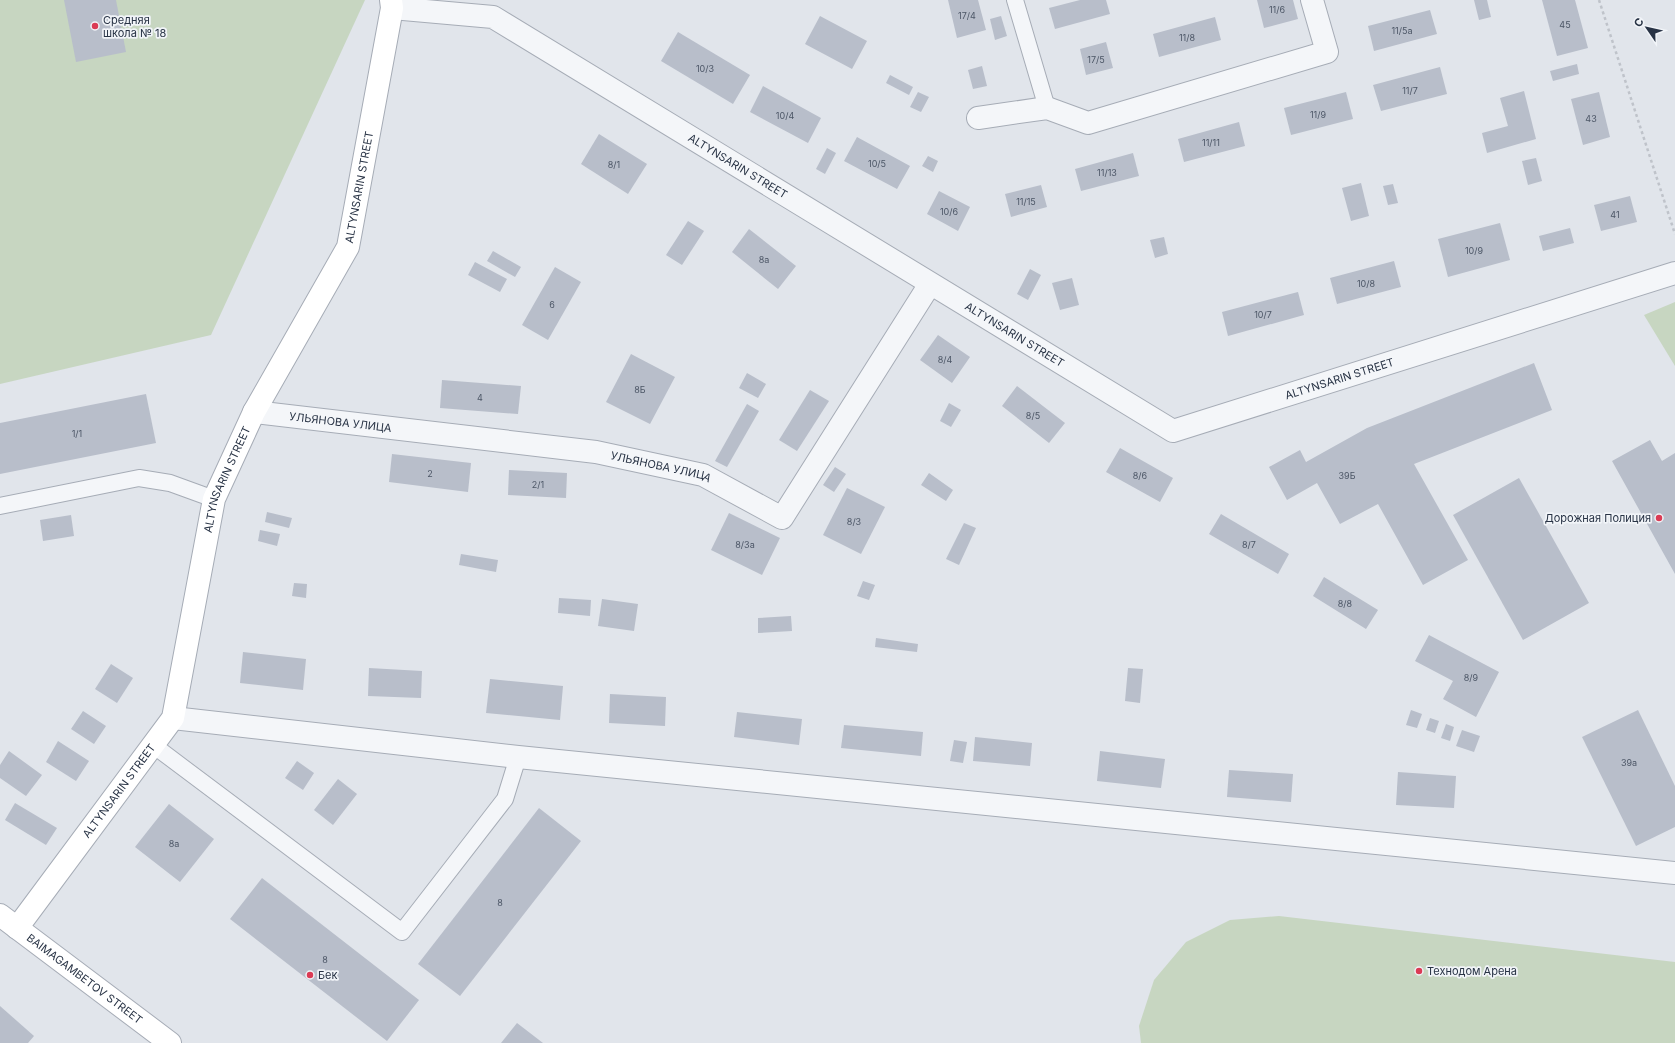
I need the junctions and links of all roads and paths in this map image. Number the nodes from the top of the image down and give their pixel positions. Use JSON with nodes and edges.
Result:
{"nodes":[{"id":1,"x":1015,"y":0,"type":"edge"},
{"id":2,"x":1312,"y":0,"type":"edge"},
{"id":3,"x":1599,"y":0,"type":"edge"},
{"id":4,"x":391,"y":4,"type":"edge"},
{"id":5,"x":1047,"y":108,"type":"junction"},
{"id":6,"x":978,"y":118,"type":"dead end"},
{"id":7,"x":1675,"y":234,"type":"edge"},
{"id":8,"x":1675,"y":273,"type":"edge"},
{"id":9,"x":930,"y":284,"type":"junction"},
{"id":10,"x":254,"y":412,"type":"junction"},
{"id":11,"x":214,"y":499,"type":"junction"},
{"id":12,"x":0,"y":506,"type":"edge"},
{"id":13,"x":173,"y":718,"type":"junction"},
{"id":14,"x":153,"y":745,"type":"junction"},
{"id":15,"x":518,"y":757,"type":"junction"},
{"id":16,"x":1675,"y":873,"type":"edge"},
{"id":17,"x":0,"y":915,"type":"edge"},
{"id":18,"x":17,"y":928,"type":"junction"},
{"id":19,"x":170,"y":1043,"type":"edge"}],
"edges":[{"from":1,"to":5,"type":"lane"},
{"from":2,"to":5,"type":"street"},
{"from":3,"to":7,"type":"path"},
{"from":4,"to":9,"type":"street","name":"ALTYNSARIN STREET"},
{"from":4,"to":10,"type":"street","name":"ALTYNSARIN STREET"},
{"from":5,"to":6,"type":"street"},
{"from":8,"to":9,"type":"street","name":"ALTYNSARIN STREET"},
{"from":9,"to":10,"type":"street","name":"УЛЬЯНОВА УЛИЦА"},
{"from":10,"to":11,"type":"street","name":"ALTYNSARIN STREET"},
{"from":11,"to":12,"type":"lane"},
{"from":11,"to":13,"type":"street","name":"ALTYNSARIN STREET"},
{"from":13,"to":14,"type":"street","name":"ALTYNSARIN STREET"},
{"from":13,"to":15,"type":"street"},
{"from":14,"to":15,"type":"lane"},
{"from":14,"to":18,"type":"street","name":"ALTYNSARIN STREET"},
{"from":15,"to":16,"type":"street"},
{"from":17,"to":18,"type":"street","name":"BAIMAGAMBETOV STREET"},
{"from":18,"to":19,"type":"street","name":"BAIMAGAMBETOV STREET"}]}
